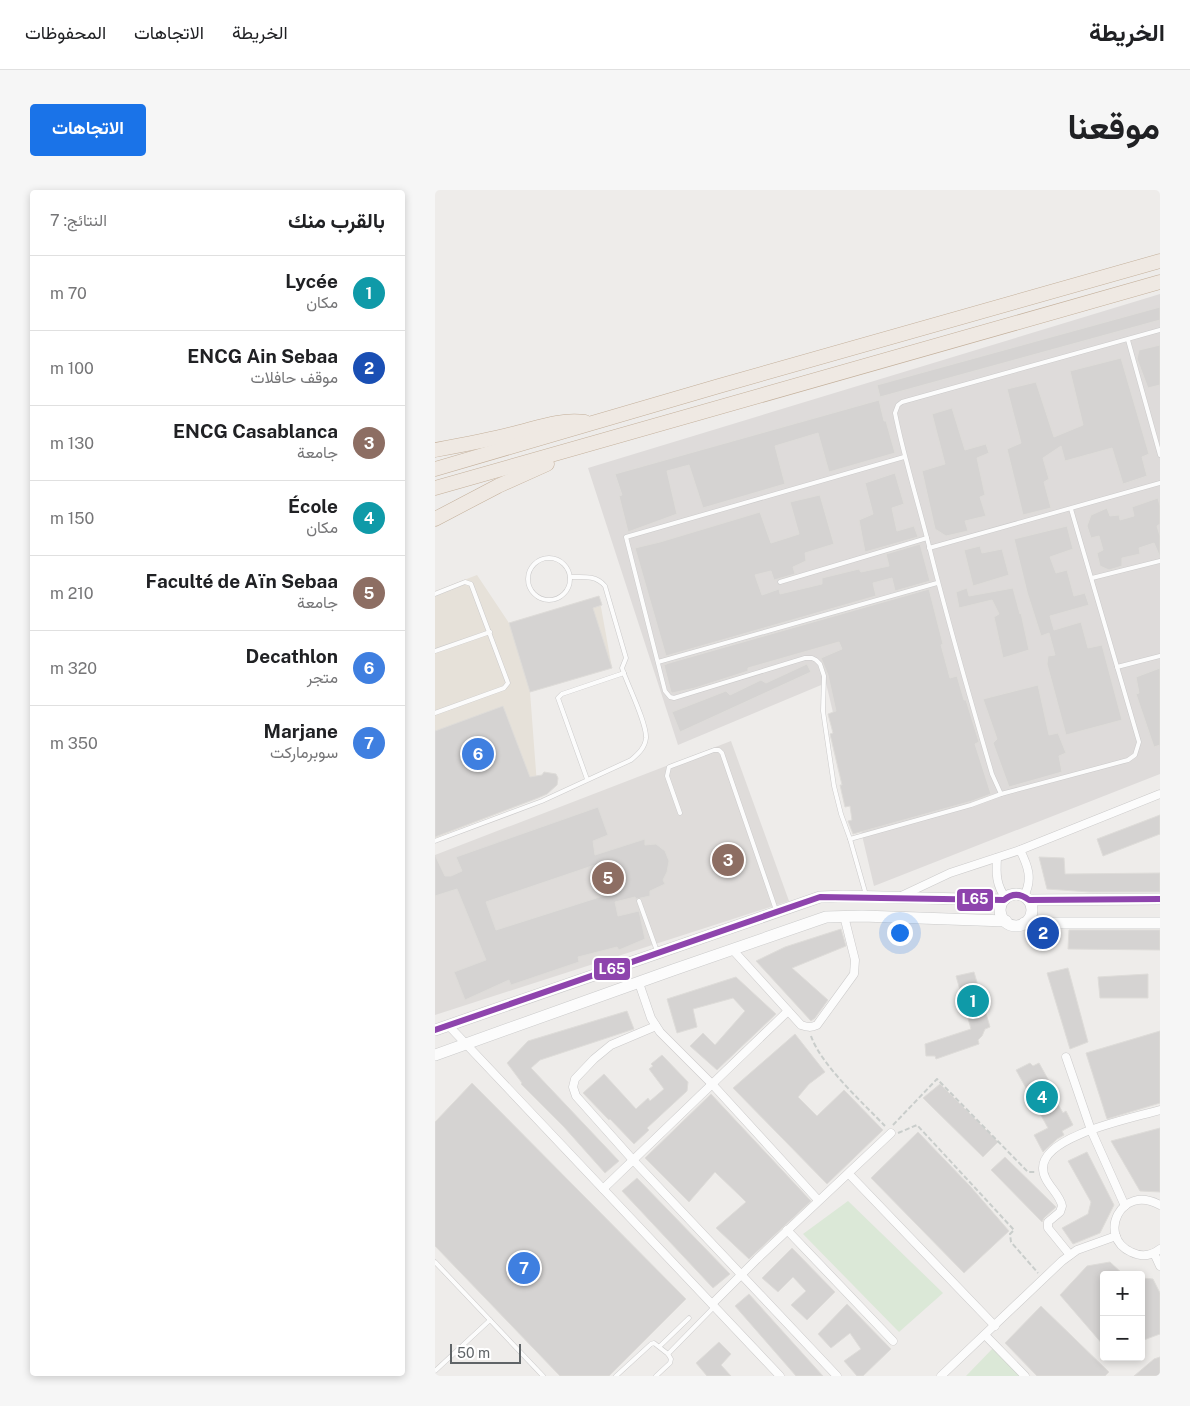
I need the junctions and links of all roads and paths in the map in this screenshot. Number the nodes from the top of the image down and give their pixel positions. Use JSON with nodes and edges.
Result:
{"nodes":[{"id":1,"x":1160,"y":261,"type":"edge"},
{"id":2,"x":1160,"y":282,"type":"edge"},
{"id":3,"x":1160,"y":330,"type":"edge"},
{"id":4,"x":1128,"y":340,"type":"junction"},
{"id":5,"x":591,"y":423,"type":"junction"},
{"id":6,"x":591,"y":445,"type":"junction"},
{"id":7,"x":435,"y":450,"type":"edge"},
{"id":8,"x":1160,"y":455,"type":"edge"},
{"id":9,"x":904,"y":457,"type":"junction"},
{"id":10,"x":435,"y":468,"type":"edge"},
{"id":11,"x":1160,"y":483,"type":"edge"},
{"id":12,"x":435,"y":488,"type":"edge"},
{"id":13,"x":1071,"y":509,"type":"junction"},
{"id":14,"x":435,"y":519,"type":"edge"},
{"id":15,"x":927,"y":538,"type":"junction"},
{"id":16,"x":929,"y":548,"type":"junction"},
{"id":17,"x":1160,"y":561,"type":"edge"},
{"id":18,"x":570,"y":577,"type":"junction"},
{"id":19,"x":1092,"y":578,"type":"junction"},
{"id":20,"x":780,"y":582,"type":"dead end"},
{"id":21,"x":937,"y":583,"type":"junction"},
{"id":22,"x":435,"y":594,"type":"edge"},
{"id":23,"x":489,"y":632,"type":"junction"},
{"id":24,"x":435,"y":651,"type":"edge"},
{"id":25,"x":1160,"y":656,"type":"edge"},
{"id":26,"x":658,"y":662,"type":"junction"},
{"id":27,"x":1117,"y":667,"type":"junction"},
{"id":28,"x":624,"y":673,"type":"junction"},
{"id":29,"x":435,"y":713,"type":"edge"},
{"id":30,"x":587,"y":779,"type":"junction"},
{"id":31,"x":1001,"y":794,"type":"junction"},
{"id":32,"x":1160,"y":794,"type":"edge"},
{"id":33,"x":680,"y":813,"type":"dead end"},
{"id":34,"x":850,"y":839,"type":"junction"},
{"id":35,"x":435,"y":841,"type":"edge"},
{"id":36,"x":1020,"y":850,"type":"junction"},
{"id":37,"x":997,"y":858,"type":"junction"},
{"id":38,"x":866,"y":896,"type":"junction"},
{"id":39,"x":899,"y":897,"type":"junction"},
{"id":40,"x":1027,"y":898,"type":"junction"},
{"id":41,"x":1005,"y":899,"type":"junction"},
{"id":42,"x":1160,"y":899,"type":"edge"},
{"id":43,"x":639,"y":901,"type":"dead end"},
{"id":44,"x":777,"y":912,"type":"junction"},
{"id":45,"x":844,"y":916,"type":"junction"},
{"id":46,"x":1006,"y":921,"type":"junction"},
{"id":47,"x":1024,"y":923,"type":"junction"},
{"id":48,"x":1160,"y":923,"type":"edge"},
{"id":49,"x":731,"y":949,"type":"junction"},
{"id":50,"x":657,"y":953,"type":"junction"},
{"id":51,"x":639,"y":983,"type":"junction"},
{"id":52,"x":788,"y":1011,"type":"junction"},
{"id":53,"x":448,"y":1026,"type":"junction"},
{"id":54,"x":655,"y":1026,"type":"junction"},
{"id":55,"x":808,"y":1027,"type":"junction"},
{"id":56,"x":435,"y":1030,"type":"edge"},
{"id":57,"x":466,"y":1045,"type":"junction"},
{"id":58,"x":435,"y":1055,"type":"edge"},
{"id":59,"x":1066,"y":1057,"type":"dead end"},
{"id":60,"x":712,"y":1084,"type":"junction"},
{"id":61,"x":1160,"y":1110,"type":"edge"},
{"id":62,"x":1091,"y":1130,"type":"junction"},
{"id":63,"x":891,"y":1133,"type":"joint"},
{"id":64,"x":633,"y":1160,"type":"junction"},
{"id":65,"x":1044,"y":1172,"type":"junction"},
{"id":66,"x":849,"y":1174,"type":"junction"},
{"id":67,"x":603,"y":1188,"type":"junction"},
{"id":68,"x":818,"y":1200,"type":"junction"},
{"id":69,"x":1160,"y":1205,"type":"edge"},
{"id":70,"x":1125,"y":1206,"type":"junction"},
{"id":71,"x":787,"y":1230,"type":"junction"},
{"id":72,"x":1115,"y":1236,"type":"junction"},
{"id":73,"x":1157,"y":1251,"type":"edge"},
{"id":74,"x":1070,"y":1255,"type":"junction"},
{"id":75,"x":435,"y":1262,"type":"edge"},
{"id":76,"x":1160,"y":1266,"type":"edge"},
{"id":77,"x":741,"y":1275,"type":"junction"},
{"id":78,"x":1043,"y":1278,"type":"junction"},
{"id":79,"x":713,"y":1306,"type":"junction"},
{"id":80,"x":689,"y":1318,"type":"dead end"},
{"id":81,"x":490,"y":1320,"type":"junction"},
{"id":82,"x":995,"y":1326,"type":"junction"},
{"id":83,"x":985,"y":1335,"type":"junction"},
{"id":84,"x":893,"y":1341,"type":"dead end"},
{"id":85,"x":660,"y":1346,"type":"junction"},
{"id":86,"x":667,"y":1354,"type":"junction"},
{"id":87,"x":435,"y":1371,"type":"edge"},
{"id":88,"x":943,"y":1375,"type":"edge"},
{"id":89,"x":543,"y":1376,"type":"edge"},
{"id":90,"x":616,"y":1376,"type":"edge"},
{"id":91,"x":656,"y":1376,"type":"edge"},
{"id":92,"x":780,"y":1376,"type":"edge"},
{"id":93,"x":837,"y":1376,"type":"edge"},
{"id":94,"x":1025,"y":1376,"type":"edge"}],
"edges":[{"from":1,"to":5,"type":"highway"},
{"from":2,"to":6,"type":"highway"},
{"from":3,"to":4,"type":"lane"},
{"from":4,"to":8,"type":"lane"},
{"from":4,"to":9,"type":"lane"},
{"from":5,"to":7,"type":"highway"},
{"from":5,"to":10,"type":"highway"},
{"from":6,"to":12,"type":"highway"},
{"from":6,"to":14,"type":"highway"},
{"from":9,"to":15,"type":"lane"},
{"from":9,"to":26,"type":"lane"},
{"from":11,"to":13,"type":"lane"},
{"from":13,"to":16,"type":"lane"},
{"from":13,"to":19,"type":"lane"},
{"from":15,"to":16,"type":"lane"},
{"from":15,"to":20,"type":"lane"},
{"from":16,"to":21,"type":"lane"},
{"from":17,"to":19,"type":"lane"},
{"from":18,"to":18,"type":"lane"},
{"from":18,"to":28,"type":"lane"},
{"from":19,"to":27,"type":"lane"},
{"from":21,"to":26,"type":"lane"},
{"from":21,"to":31,"type":"lane"},
{"from":22,"to":23,"type":"lane"},
{"from":23,"to":24,"type":"lane"},
{"from":23,"to":29,"type":"lane"},
{"from":25,"to":27,"type":"lane"},
{"from":26,"to":34,"type":"lane"},
{"from":27,"to":31,"type":"lane"},
{"from":28,"to":30,"type":"lane"},
{"from":28,"to":30,"type":"lane"},
{"from":30,"to":35,"type":"lane"},
{"from":31,"to":34,"type":"lane"},
{"from":32,"to":36,"type":"street"},
{"from":33,"to":44,"type":"lane"},
{"from":34,"to":38,"type":"lane"},
{"from":36,"to":37,"type":"street"},
{"from":36,"to":40,"type":"street"},
{"from":37,"to":39,"type":"street"},
{"from":37,"to":41,"type":"street"},
{"from":38,"to":39,"type":"street"},
{"from":38,"to":44,"type":"street"},
{"from":39,"to":41,"type":"street"},
{"from":40,"to":41,"type":"street"},
{"from":40,"to":42,"type":"street"},
{"from":40,"to":47,"type":"street"},
{"from":41,"to":46,"type":"street"},
{"from":43,"to":50,"type":"lane"},
{"from":44,"to":50,"type":"street"},
{"from":45,"to":46,"type":"street"},
{"from":45,"to":49,"type":"street"},
{"from":45,"to":55,"type":"street"},
{"from":46,"to":47,"type":"street"},
{"from":47,"to":48,"type":"street"},
{"from":49,"to":51,"type":"street"},
{"from":49,"to":52,"type":"street"},
{"from":50,"to":53,"type":"street"},
{"from":51,"to":54,"type":"street"},
{"from":51,"to":57,"type":"street"},
{"from":52,"to":55,"type":"street"},
{"from":52,"to":60,"type":"street"},
{"from":53,"to":56,"type":"street"},
{"from":53,"to":57,"type":"street"},
{"from":54,"to":60,"type":"street"},
{"from":54,"to":64,"type":"street"},
{"from":55,"to":65,"type":"path"},
{"from":57,"to":58,"type":"street"},
{"from":57,"to":67,"type":"street"},
{"from":59,"to":62,"type":"street"},
{"from":60,"to":64,"type":"street"},
{"from":60,"to":68,"type":"street"},
{"from":61,"to":62,"type":"street"},
{"from":62,"to":65,"type":"street"},
{"from":62,"to":70,"type":"street"},
{"from":63,"to":66,"type":"street"},
{"from":63,"to":78,"type":"path"},
{"from":64,"to":67,"type":"street"},
{"from":64,"to":77,"type":"street"},
{"from":65,"to":74,"type":"street"},
{"from":66,"to":68,"type":"street"},
{"from":66,"to":82,"type":"street"},
{"from":67,"to":79,"type":"street"},
{"from":68,"to":71,"type":"street"},
{"from":69,"to":70,"type":"street"},
{"from":70,"to":72,"type":"street"},
{"from":71,"to":77,"type":"street"},
{"from":71,"to":84,"type":"street"},
{"from":72,"to":73,"type":"street"},
{"from":72,"to":74,"type":"street"},
{"from":73,"to":76,"type":"street"},
{"from":74,"to":78,"type":"street"},
{"from":75,"to":81,"type":"lane"},
{"from":77,"to":79,"type":"street"},
{"from":77,"to":93,"type":"street"},
{"from":78,"to":82,"type":"street"},
{"from":79,"to":86,"type":"lane"},
{"from":79,"to":92,"type":"street"},
{"from":80,"to":85,"type":"lane"},
{"from":81,"to":87,"type":"lane"},
{"from":81,"to":89,"type":"lane"},
{"from":82,"to":83,"type":"street"},
{"from":83,"to":88,"type":"street"},
{"from":83,"to":94,"type":"street"},
{"from":85,"to":86,"type":"lane"},
{"from":85,"to":90,"type":"lane"},
{"from":86,"to":91,"type":"lane"}]}
